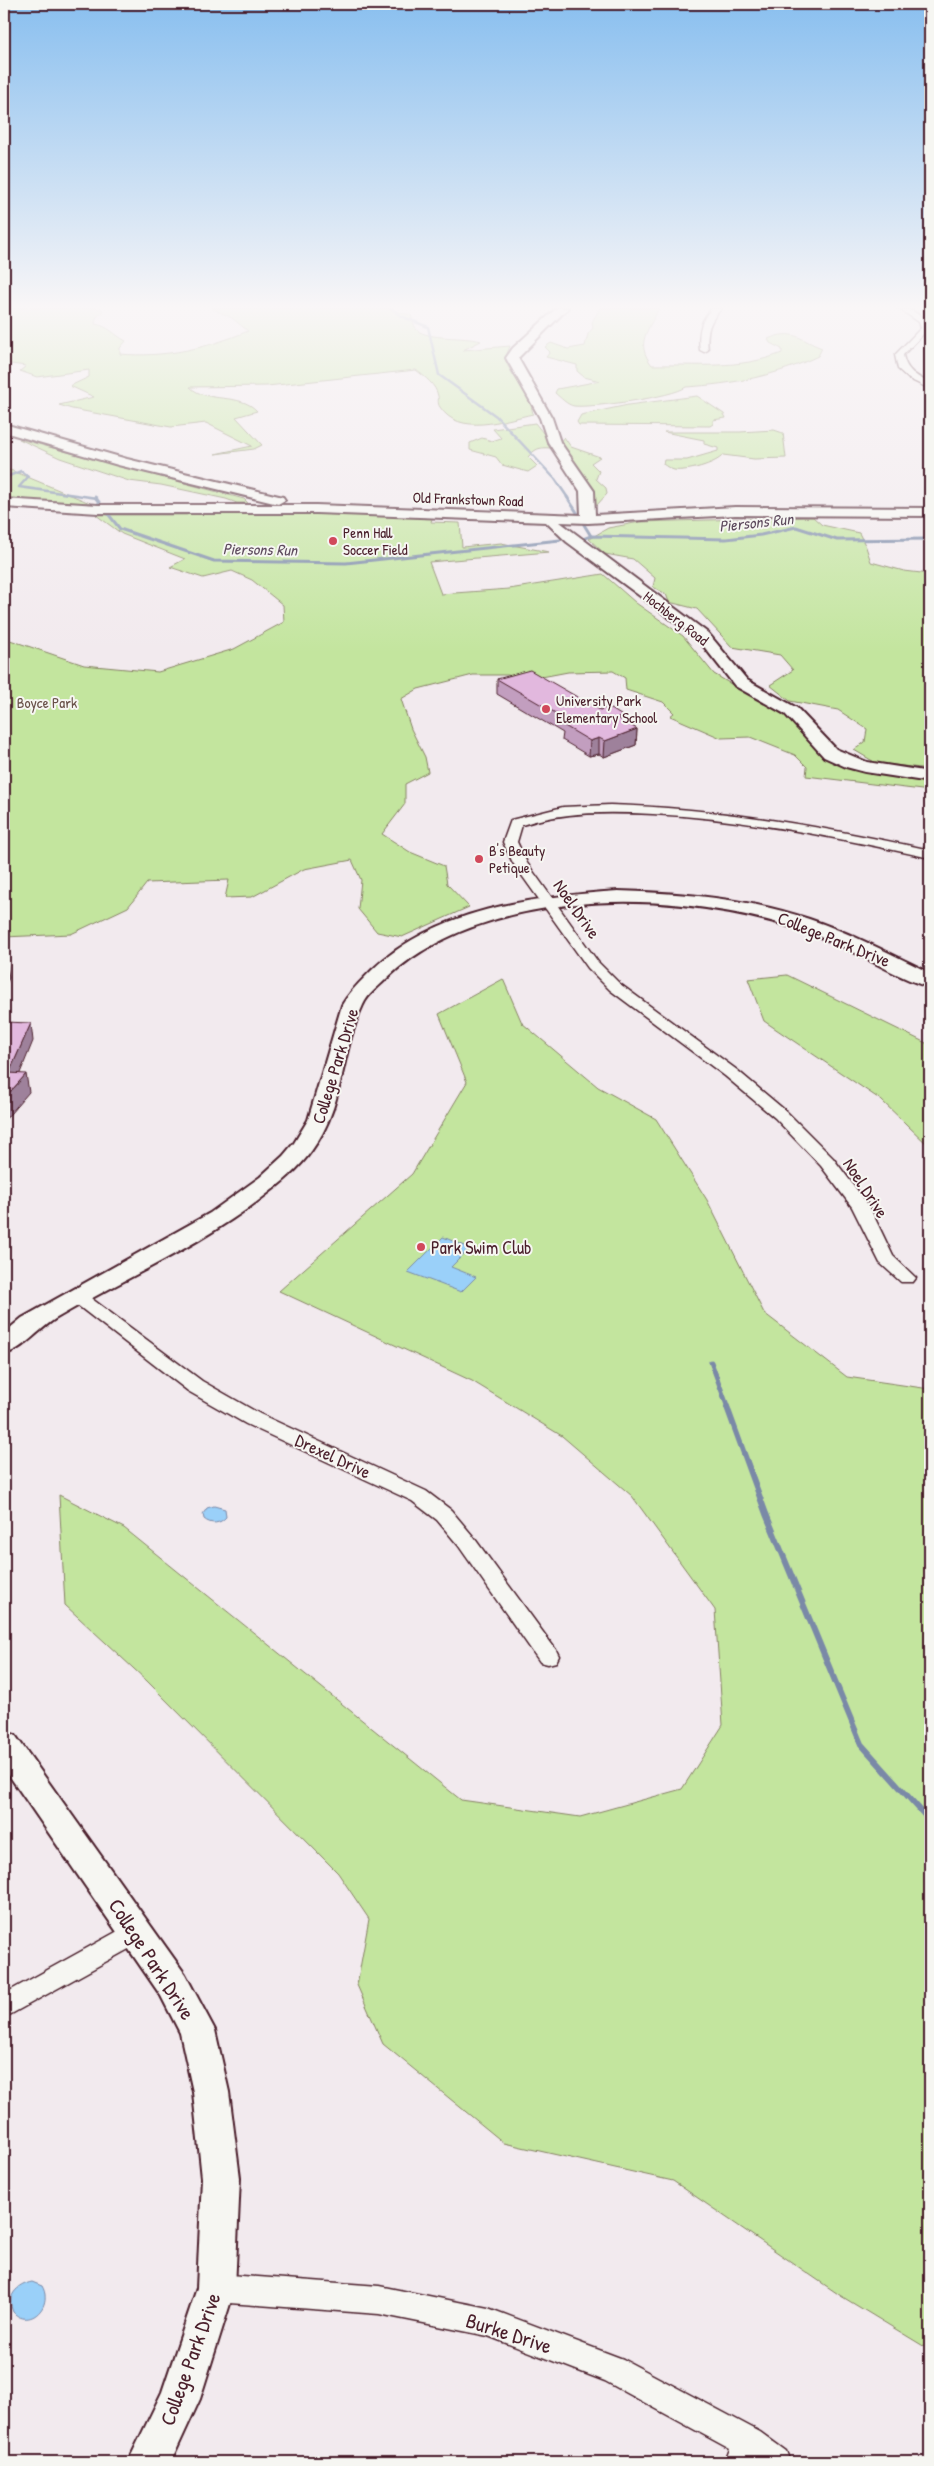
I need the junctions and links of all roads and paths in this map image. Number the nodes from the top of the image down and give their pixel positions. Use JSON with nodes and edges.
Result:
{"nodes":[{"id":1,"x":548,"y":423,"type":"edge"},
{"id":2,"x":4,"y":428,"type":"edge"},
{"id":3,"x":4,"y":503,"type":"edge"},
{"id":4,"x":316,"y":509,"type":"junction"},
{"id":5,"x":930,"y":512,"type":"edge"},
{"id":6,"x":550,"y":518,"type":"junction"},
{"id":7,"x":588,"y":519,"type":"junction"},
{"id":8,"x":930,"y":777,"type":"edge"},
{"id":9,"x":930,"y":854,"type":"edge"},
{"id":10,"x":550,"y":902,"type":"junction"},
{"id":11,"x":930,"y":981,"type":"edge"},
{"id":12,"x":907,"y":1278,"type":"dead end"},
{"id":13,"x":78,"y":1297,"type":"junction"},
{"id":14,"x":4,"y":1346,"type":"edge"},
{"id":15,"x":548,"y":1656,"type":"dead end"},
{"id":16,"x":4,"y":1744,"type":"edge"},
{"id":17,"x":136,"y":1932,"type":"junction"},
{"id":18,"x":4,"y":2007,"type":"edge"},
{"id":19,"x":216,"y":2288,"type":"junction"},
{"id":20,"x":745,"y":2452,"type":"edge"},
{"id":21,"x":149,"y":2462,"type":"edge"},
{"id":22,"x":775,"y":2462,"type":"edge"}],
"edges":[{"from":1,"to":7,"type":"street"},
{"from":2,"to":4,"type":"street"},
{"from":3,"to":4,"type":"street","name":"Old Frankstown Road"},
{"from":4,"to":6,"type":"street","name":"Old Frankstown Road"},
{"from":5,"to":7,"type":"street","name":"Old Frankstown Road"},
{"from":6,"to":7,"type":"street","name":"Old Frankstown Road"},
{"from":6,"to":8,"type":"street","name":"Hochberg Road"},
{"from":9,"to":10,"type":"street","name":"Noel Drive"},
{"from":10,"to":11,"type":"street","name":"College Park Drive"},
{"from":10,"to":12,"type":"street","name":"Noel Drive"},
{"from":10,"to":13,"type":"street","name":"College Park Drive"},
{"from":13,"to":14,"type":"street","name":"College Park Drive"},
{"from":13,"to":15,"type":"street","name":"Drexel Drive"},
{"from":16,"to":17,"type":"street","name":"College Park Drive"},
{"from":17,"to":18,"type":"street"},
{"from":17,"to":19,"type":"street","name":"College Park Drive"},
{"from":19,"to":20,"type":"street","name":"Burke Drive"},
{"from":19,"to":21,"type":"street","name":"College Park Drive"},
{"from":20,"to":22,"type":"street","name":"Burke Drive"}]}
